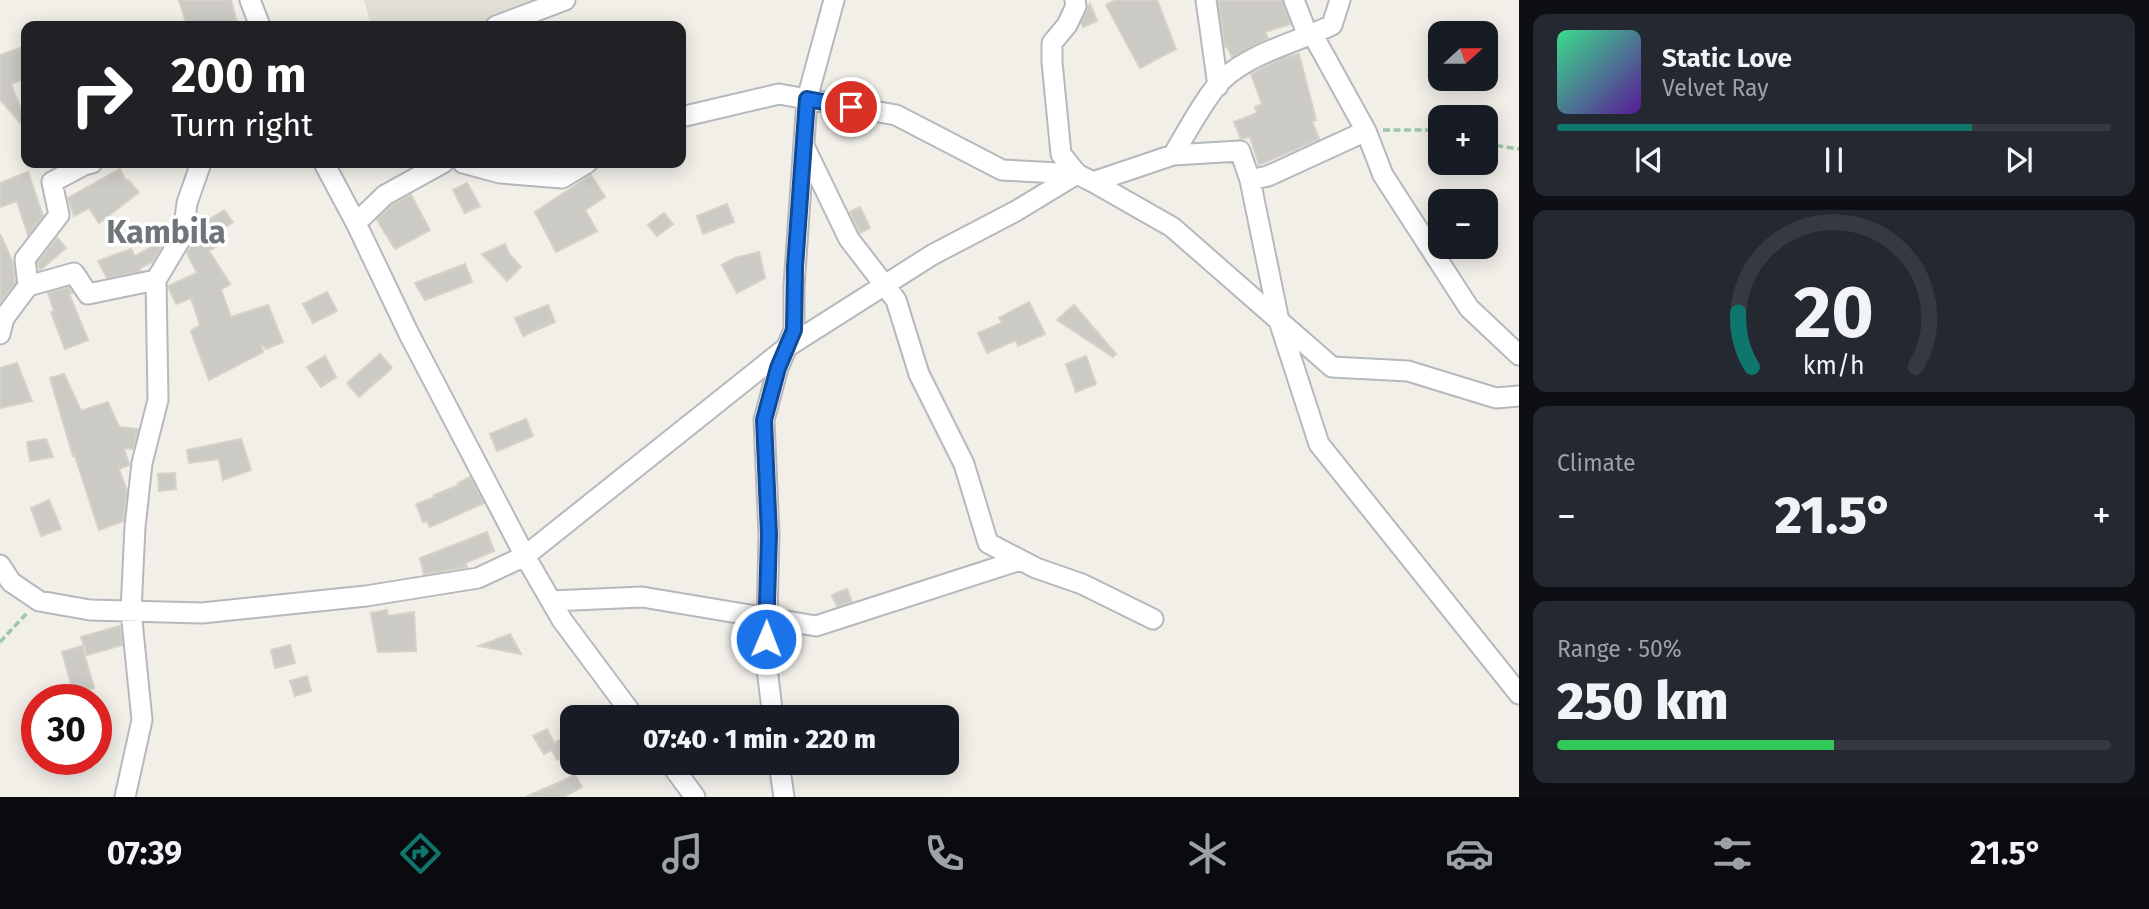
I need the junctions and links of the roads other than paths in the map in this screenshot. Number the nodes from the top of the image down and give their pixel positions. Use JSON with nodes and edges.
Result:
{"nodes":[{"id":1,"x":250,"y":0,"type":"edge"},
{"id":2,"x":565,"y":0,"type":"edge"},
{"id":3,"x":834,"y":0,"type":"edge"},
{"id":4,"x":1075,"y":0,"type":"edge"},
{"id":5,"x":1206,"y":0,"type":"edge"},
{"id":6,"x":1294,"y":0,"type":"edge"},
{"id":7,"x":1340,"y":0,"type":"edge"},
{"id":8,"x":258,"y":21,"type":"edge"},
{"id":9,"x":509,"y":21,"type":"edge"},
{"id":10,"x":1310,"y":35,"type":"junction"},
{"id":11,"x":1218,"y":86,"type":"junction"},
{"id":12,"x":807,"y":99,"type":"junction"},
{"id":13,"x":686,"y":116,"type":"edge"},
{"id":14,"x":1366,"y":131,"type":"junction"},
{"id":15,"x":804,"y":145,"type":"junction"},
{"id":16,"x":1173,"y":155,"type":"junction"},
{"id":17,"x":78,"y":168,"type":"edge"},
{"id":18,"x":199,"y":168,"type":"edge"},
{"id":19,"x":327,"y":168,"type":"edge"},
{"id":20,"x":434,"y":168,"type":"edge"},
{"id":21,"x":482,"y":168,"type":"edge"},
{"id":22,"x":579,"y":168,"type":"edge"},
{"id":23,"x":1085,"y":178,"type":"junction"},
{"id":24,"x":1250,"y":180,"type":"junction"},
{"id":25,"x":356,"y":223,"type":"junction"},
{"id":26,"x":156,"y":280,"type":"junction"},
{"id":27,"x":885,"y":285,"type":"junction"},
{"id":28,"x":28,"y":286,"type":"junction"},
{"id":29,"x":1279,"y":321,"type":"junction"},
{"id":30,"x":0,"y":334,"type":"edge"},
{"id":31,"x":787,"y":347,"type":"junction"},
{"id":32,"x":1519,"y":355,"type":"edge"},
{"id":33,"x":1519,"y":396,"type":"edge"},
{"id":34,"x":525,"y":556,"type":"junction"},
{"id":35,"x":1020,"y":560,"type":"junction"},
{"id":36,"x":0,"y":565,"type":"edge"},
{"id":37,"x":551,"y":601,"type":"junction"},
{"id":38,"x":131,"y":611,"type":"junction"},
{"id":39,"x":766,"y":618,"type":"junction"},
{"id":40,"x":1153,"y":619,"type":"dead end"},
{"id":41,"x":1519,"y":694,"type":"edge"},
{"id":42,"x":625,"y":705,"type":"edge"},
{"id":43,"x":771,"y":705,"type":"edge"},
{"id":44,"x":679,"y":775,"type":"edge"},
{"id":45,"x":781,"y":775,"type":"edge"},
{"id":46,"x":125,"y":797,"type":"edge"},
{"id":47,"x":695,"y":797,"type":"edge"},
{"id":48,"x":784,"y":797,"type":"edge"}],
"edges":[{"from":1,"to":8,"type":"street"},
{"from":2,"to":9,"type":"street"},
{"from":3,"to":12,"type":"street"},
{"from":4,"to":23,"type":"street"},
{"from":5,"to":11,"type":"street"},
{"from":6,"to":10,"type":"street"},
{"from":7,"to":10,"type":"street"},
{"from":10,"to":11,"type":"street"},
{"from":10,"to":14,"type":"street"},
{"from":11,"to":16,"type":"street"},
{"from":12,"to":13,"type":"street"},
{"from":12,"to":15,"type":"street"},
{"from":12,"to":23,"type":"street"},
{"from":14,"to":24,"type":"street"},
{"from":14,"to":32,"type":"street"},
{"from":15,"to":27,"type":"street"},
{"from":15,"to":31,"type":"street"},
{"from":16,"to":23,"type":"street"},
{"from":16,"to":24,"type":"street"},
{"from":17,"to":28,"type":"street"},
{"from":18,"to":26,"type":"street"},
{"from":19,"to":25,"type":"street"},
{"from":20,"to":25,"type":"street"},
{"from":21,"to":22,"type":"street"},
{"from":23,"to":27,"type":"street"},
{"from":23,"to":29,"type":"street"},
{"from":24,"to":29,"type":"street"},
{"from":25,"to":34,"type":"street"},
{"from":26,"to":28,"type":"street"},
{"from":26,"to":38,"type":"street"},
{"from":27,"to":31,"type":"street"},
{"from":27,"to":35,"type":"street"},
{"from":28,"to":30,"type":"street"},
{"from":29,"to":33,"type":"street"},
{"from":29,"to":41,"type":"street"},
{"from":31,"to":34,"type":"street"},
{"from":31,"to":39,"type":"street"},
{"from":34,"to":37,"type":"street"},
{"from":34,"to":38,"type":"street"},
{"from":35,"to":39,"type":"street"},
{"from":35,"to":40,"type":"street"},
{"from":36,"to":38,"type":"street"},
{"from":37,"to":39,"type":"street"},
{"from":37,"to":42,"type":"street"},
{"from":38,"to":46,"type":"street"},
{"from":39,"to":43,"type":"street"},
{"from":44,"to":47,"type":"street"},
{"from":45,"to":48,"type":"street"}]}
